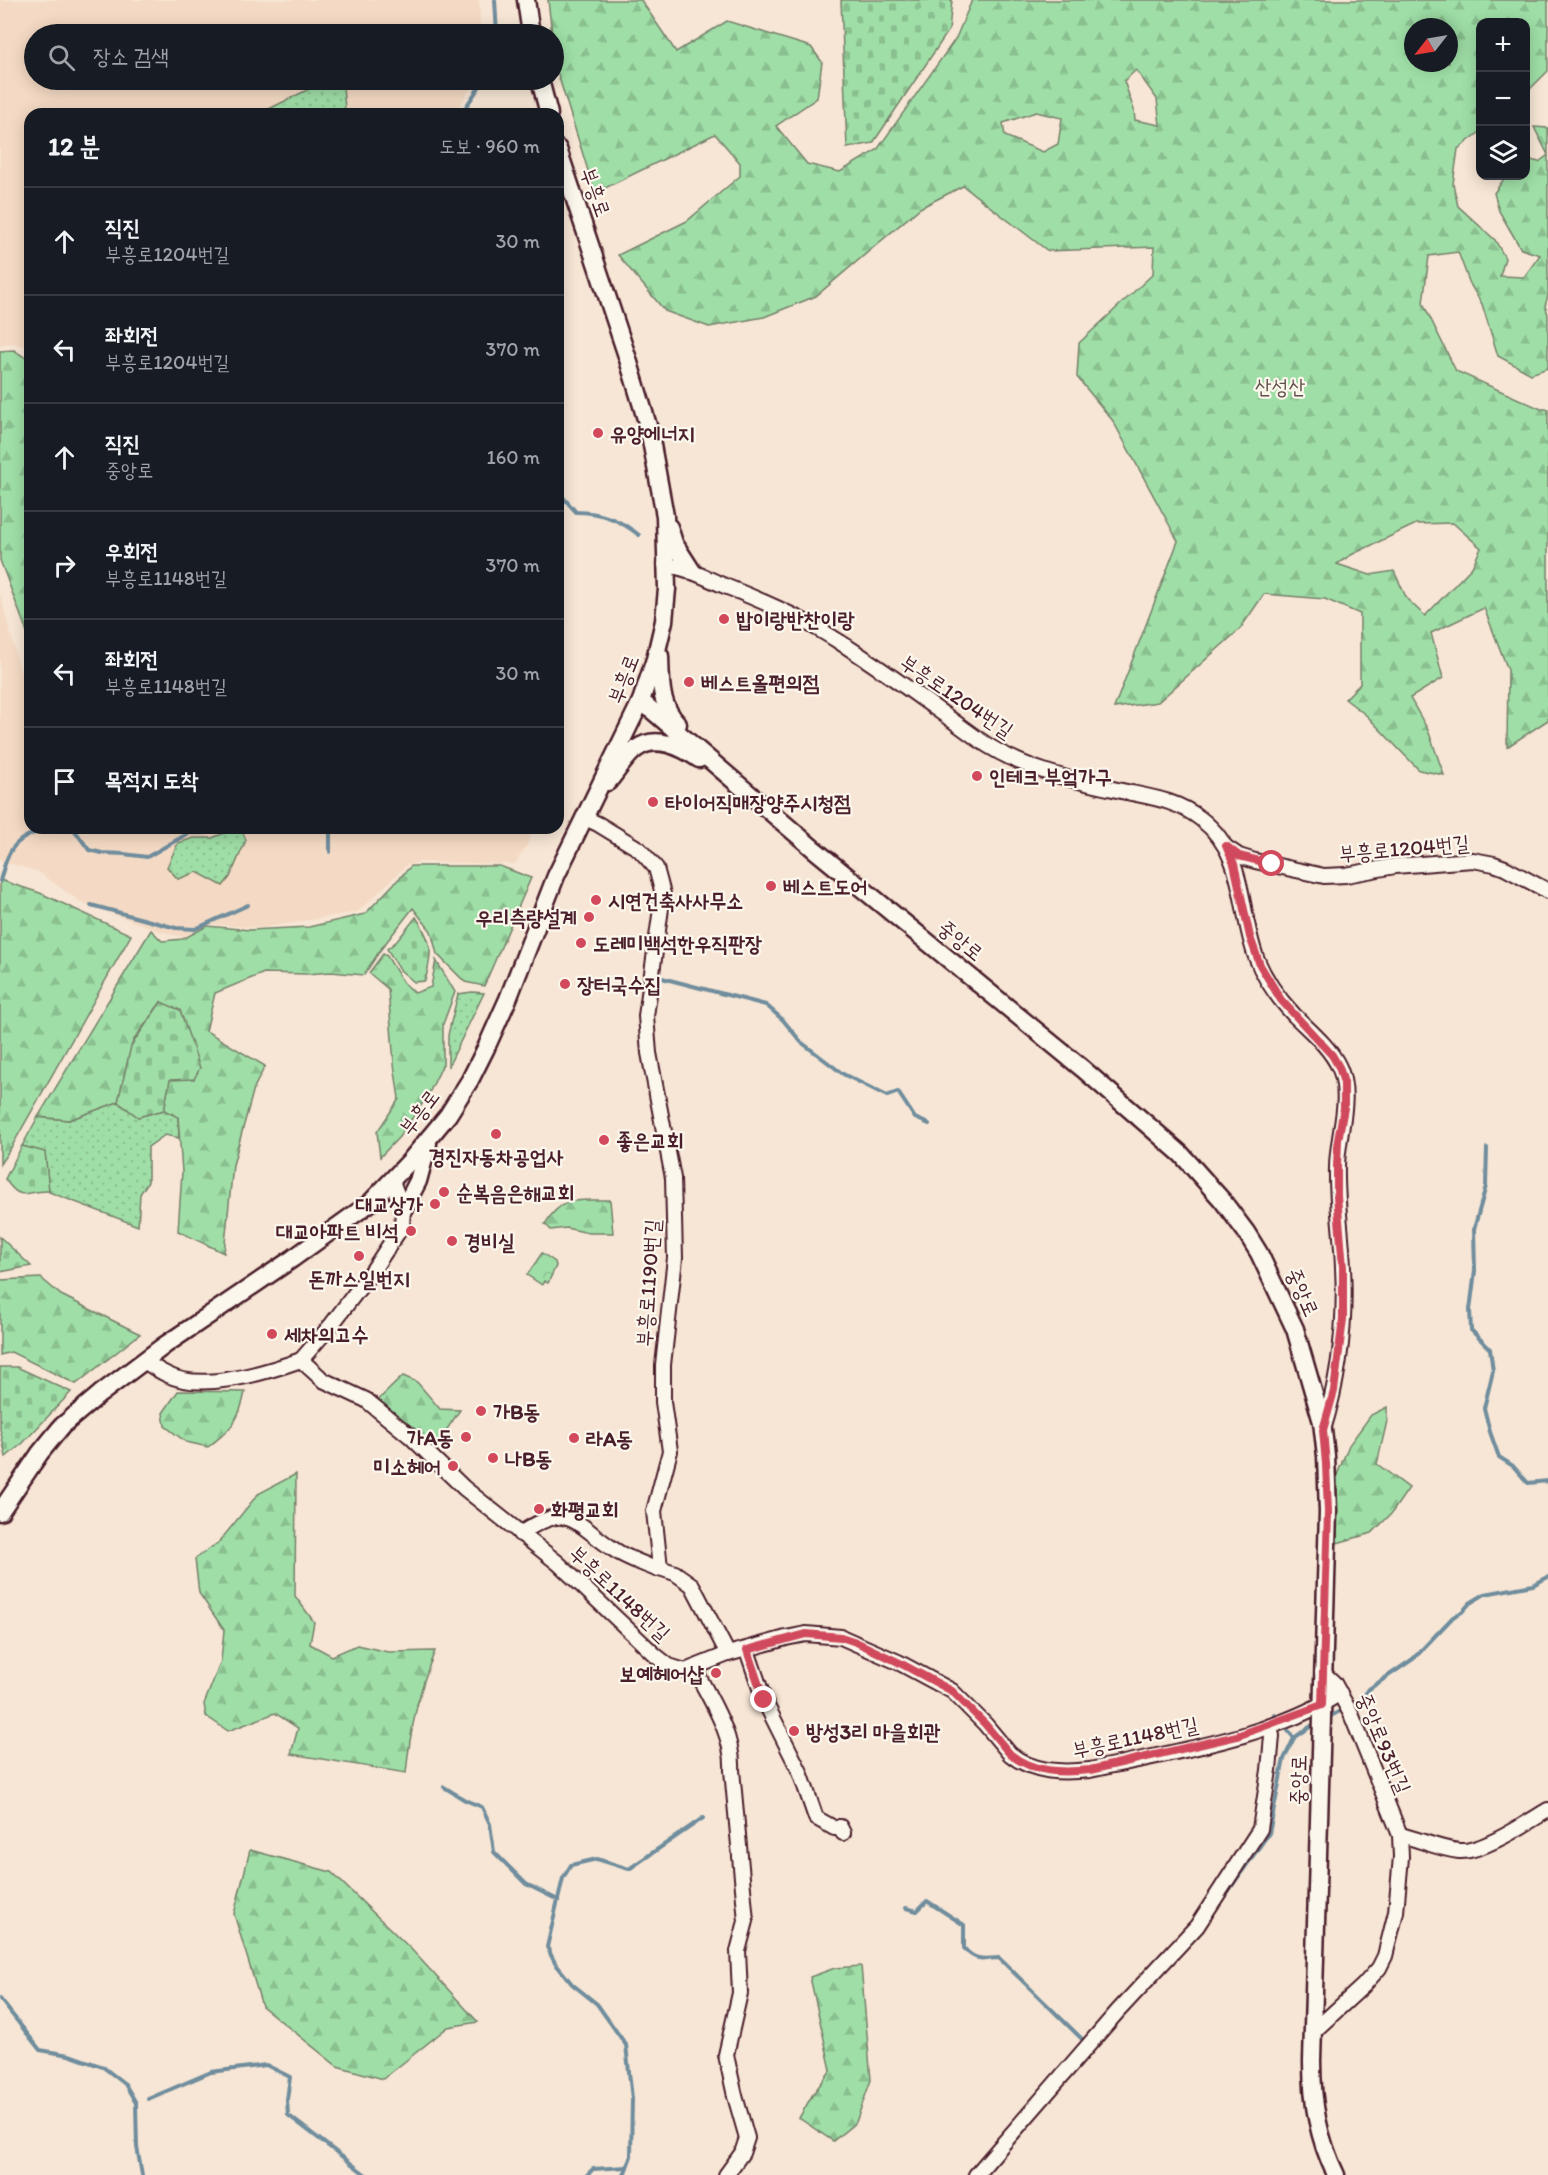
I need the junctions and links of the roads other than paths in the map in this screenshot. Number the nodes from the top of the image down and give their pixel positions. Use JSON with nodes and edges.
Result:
{"nodes":[{"id":1,"x":526,"y":0,"type":"edge"},
{"id":2,"x":530,"y":24,"type":"edge"},
{"id":3,"x":543,"y":90,"type":"edge"},
{"id":4,"x":547,"y":108,"type":"edge"},
{"id":5,"x":564,"y":170,"type":"edge"},
{"id":6,"x":665,"y":516,"type":"junction"},
{"id":7,"x":665,"y":565,"type":"junction"},
{"id":8,"x":692,"y":571,"type":"junction"},
{"id":9,"x":660,"y":638,"type":"junction"},
{"id":10,"x":641,"y":701,"type":"junction"},
{"id":11,"x":704,"y":754,"type":"junction"},
{"id":12,"x":748,"y":793,"type":"junction"},
{"id":13,"x":594,"y":799,"type":"junction"},
{"id":14,"x":585,"y":818,"type":"junction"},
{"id":15,"x":1226,"y":846,"type":"junction"},
{"id":16,"x":1548,"y":891,"type":"edge"},
{"id":17,"x":430,"y":1136,"type":"junction"},
{"id":18,"x":392,"y":1181,"type":"junction"},
{"id":19,"x":403,"y":1210,"type":"junction"},
{"id":20,"x":301,"y":1360,"type":"junction"},
{"id":21,"x":143,"y":1361,"type":"junction"},
{"id":22,"x":1323,"y":1430,"type":"junction"},
{"id":23,"x":0,"y":1512,"type":"edge"},
{"id":24,"x":520,"y":1534,"type":"junction"},
{"id":25,"x":660,"y":1568,"type":"junction"},
{"id":26,"x":747,"y":1650,"type":"junction"},
{"id":27,"x":728,"y":1654,"type":"junction"},
{"id":28,"x":694,"y":1668,"type":"junction"},
{"id":29,"x":1322,"y":1672,"type":"junction"},
{"id":30,"x":1345,"y":1703,"type":"junction"},
{"id":31,"x":1322,"y":1716,"type":"junction"},
{"id":32,"x":1270,"y":1726,"type":"junction"},
{"id":33,"x":1548,"y":1810,"type":"edge"},
{"id":34,"x":843,"y":1833,"type":"dead end"},
{"id":35,"x":1400,"y":1835,"type":"junction"},
{"id":36,"x":1314,"y":2031,"type":"junction"},
{"id":37,"x":726,"y":2175,"type":"edge"},
{"id":38,"x":976,"y":2175,"type":"edge"},
{"id":39,"x":1336,"y":2175,"type":"edge"}],
"edges":[{"from":1,"to":2,"type":"main road"},
{"from":3,"to":4,"type":"main road"},
{"from":5,"to":6,"type":"main road","name":"부흥로"},
{"from":6,"to":7,"type":"main road","name":"부흥로"},
{"from":6,"to":8,"type":"main road"},
{"from":7,"to":8,"type":"street","name":"부흥로1204번길"},
{"from":7,"to":9,"type":"main road","name":"부흥로"},
{"from":8,"to":15,"type":"street","name":"부흥로1204번길"},
{"from":9,"to":10,"type":"main road","name":"부흥로"},
{"from":9,"to":11,"type":"main road"},
{"from":10,"to":11,"type":"main road","name":"중앙로"},
{"from":10,"to":13,"type":"main road","name":"부흥로"},
{"from":11,"to":12,"type":"main road","name":"중앙로"},
{"from":12,"to":13,"type":"main road"},
{"from":12,"to":22,"type":"main road","name":"중앙로"},
{"from":13,"to":14,"type":"main road","name":"부흥로"},
{"from":14,"to":17,"type":"main road","name":"부흥로"},
{"from":14,"to":25,"type":"street","name":"부흥로1190번길"},
{"from":15,"to":16,"type":"street","name":"부흥로1204번길"},
{"from":15,"to":22,"type":"street","name":"부흥로1204번길"},
{"from":17,"to":18,"type":"main road","name":"부흥로"},
{"from":17,"to":19,"type":"main road"},
{"from":18,"to":19,"type":"street"},
{"from":18,"to":21,"type":"main road","name":"부흥로"},
{"from":19,"to":20,"type":"street"},
{"from":20,"to":21,"type":"street"},
{"from":20,"to":24,"type":"street","name":"부흥로1148번길"},
{"from":21,"to":23,"type":"main road","name":"부흥로"},
{"from":22,"to":29,"type":"main road","name":"중앙로"},
{"from":24,"to":25,"type":"street","name":"부흥로1148번길"},
{"from":24,"to":28,"type":"street","name":"부흥로1148번길"},
{"from":25,"to":27,"type":"street"},
{"from":26,"to":27,"type":"street","name":"부흥로1148번길"},
{"from":26,"to":32,"type":"street","name":"부흥로1148번길"},
{"from":26,"to":34,"type":"street"},
{"from":27,"to":28,"type":"street","name":"부흥로1148번길"},
{"from":28,"to":37,"type":"street"},
{"from":29,"to":30,"type":"street","name":"중앙로93번길"},
{"from":29,"to":31,"type":"main road","name":"중앙로"},
{"from":30,"to":31,"type":"street","name":"부흥로1148번길"},
{"from":30,"to":35,"type":"street","name":"중앙로93번길"},
{"from":31,"to":32,"type":"street","name":"부흥로1148번길"},
{"from":31,"to":36,"type":"main road","name":"중앙로"},
{"from":32,"to":38,"type":"street"},
{"from":33,"to":35,"type":"street"},
{"from":35,"to":36,"type":"street","name":"중앙로93번길"},
{"from":36,"to":39,"type":"main road","name":"중앙로"}]}
